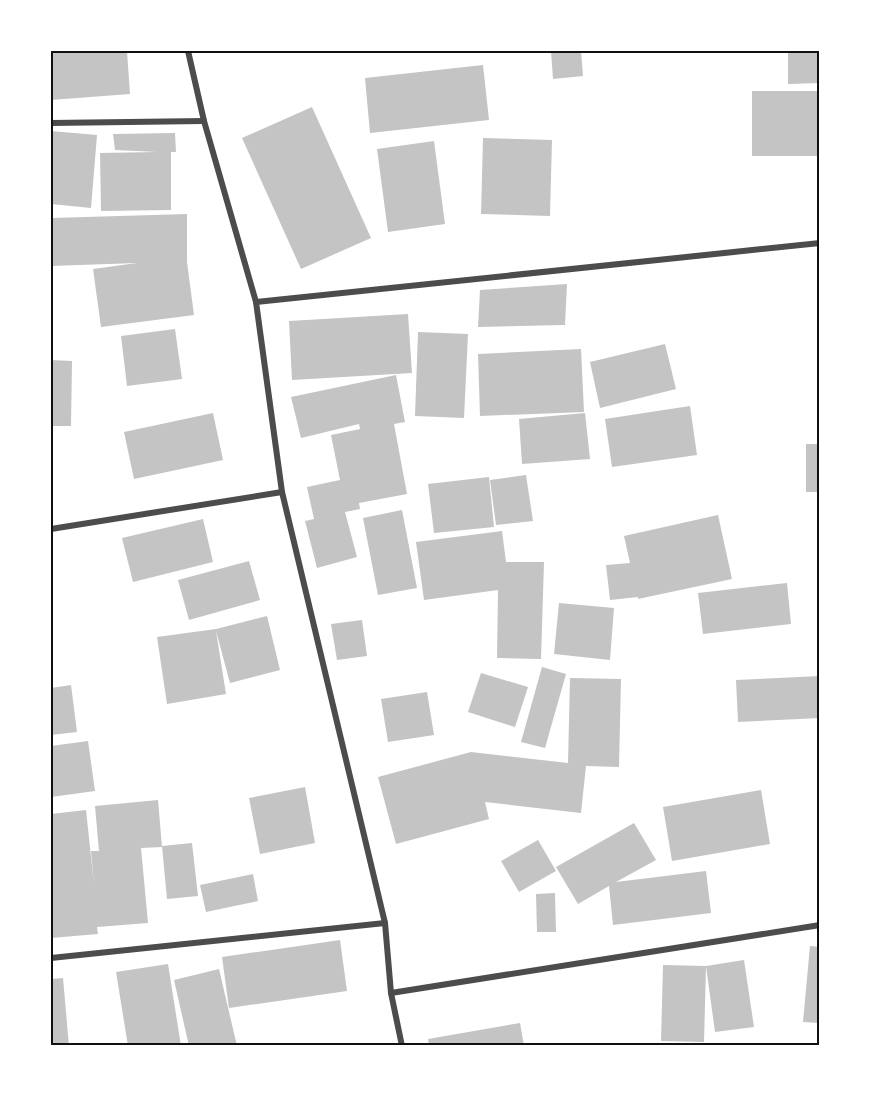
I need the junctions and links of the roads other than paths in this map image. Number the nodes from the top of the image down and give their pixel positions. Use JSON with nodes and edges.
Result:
{"nodes":[{"id":1,"x":188,"y":51,"type":"edge"},
{"id":2,"x":204,"y":122,"type":"junction"},
{"id":3,"x":51,"y":123,"type":"edge"},
{"id":4,"x":820,"y":243,"type":"edge"},
{"id":5,"x":255,"y":302,"type":"junction"},
{"id":6,"x":282,"y":492,"type":"junction"},
{"id":7,"x":51,"y":529,"type":"edge"},
{"id":8,"x":385,"y":923,"type":"junction"},
{"id":9,"x":820,"y":925,"type":"edge"},
{"id":10,"x":51,"y":958,"type":"edge"},
{"id":11,"x":391,"y":993,"type":"junction"},
{"id":12,"x":402,"y":1046,"type":"edge"}],
"edges":[{"from":1,"to":2,"type":"street"},
{"from":2,"to":3,"type":"street"},
{"from":2,"to":5,"type":"street"},
{"from":4,"to":5,"type":"street"},
{"from":5,"to":6,"type":"street"},
{"from":6,"to":7,"type":"street"},
{"from":6,"to":8,"type":"street"},
{"from":8,"to":10,"type":"street"},
{"from":8,"to":11,"type":"street"},
{"from":9,"to":11,"type":"street"},
{"from":11,"to":12,"type":"street"}]}
